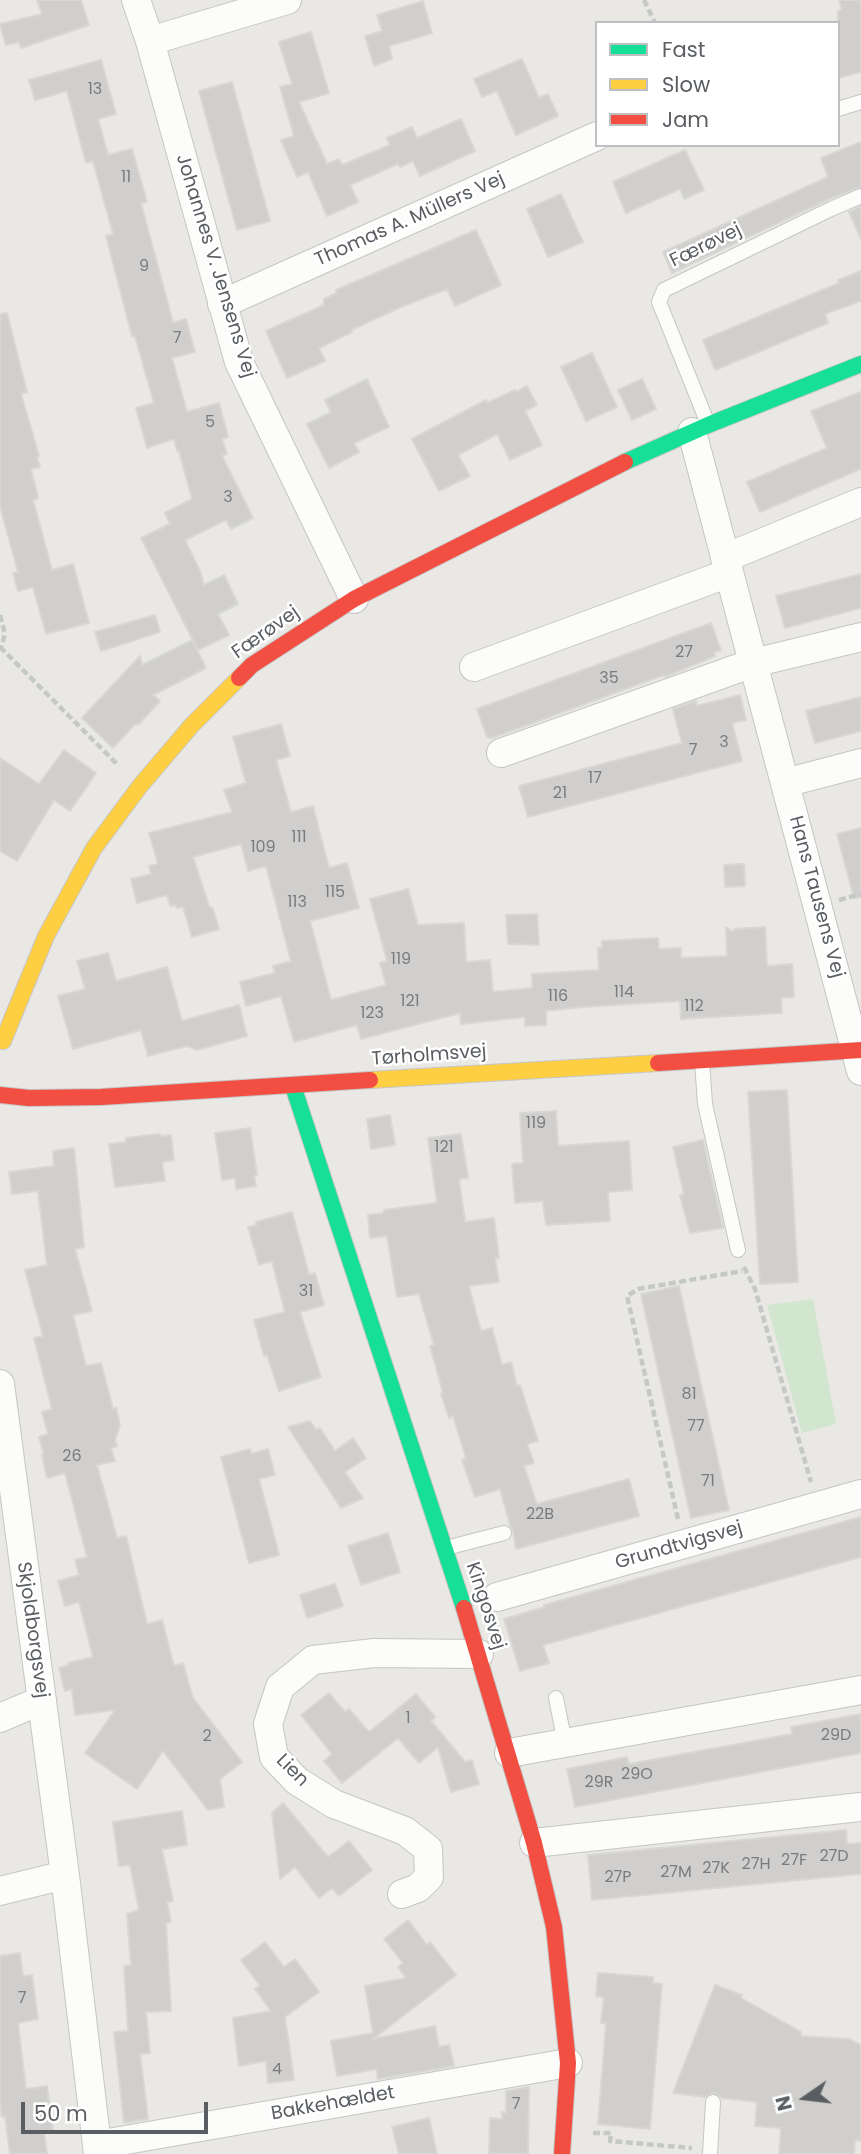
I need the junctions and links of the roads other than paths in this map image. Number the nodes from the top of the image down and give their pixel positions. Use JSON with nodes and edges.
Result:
{"nodes":[{"id":1,"x":136,"y":0,"type":"edge"},
{"id":2,"x":287,"y":0,"type":"edge"},
{"id":3,"x":150,"y":41,"type":"junction"},
{"id":4,"x":861,"y":102,"type":"edge"},
{"id":5,"x":840,"y":108,"type":"edge"},
{"id":6,"x":595,"y":137,"type":"edge"},
{"id":7,"x":861,"y":196,"type":"edge"},
{"id":8,"x":222,"y":304,"type":"junction"},
{"id":9,"x":861,"y":364,"type":"edge"},
{"id":10,"x":700,"y":428,"type":"junction"},
{"id":11,"x":861,"y":502,"type":"edge"},
{"id":12,"x":727,"y":565,"type":"junction"},
{"id":13,"x":354,"y":598,"type":"junction"},
{"id":14,"x":861,"y":637,"type":"edge"},
{"id":15,"x":753,"y":663,"type":"junction"},
{"id":16,"x":474,"y":667,"type":"dead end"},
{"id":17,"x":500,"y":752,"type":"dead end"},
{"id":18,"x":861,"y":762,"type":"edge"},
{"id":19,"x":785,"y":783,"type":"junction"},
{"id":20,"x":3,"y":1041,"type":"dead end"},
{"id":21,"x":860,"y":1057,"type":"edge"},
{"id":22,"x":702,"y":1060,"type":"junction"},
{"id":23,"x":293,"y":1086,"type":"junction"},
{"id":24,"x":0,"y":1095,"type":"edge"},
{"id":25,"x":738,"y":1250,"type":"road end"},
{"id":26,"x":0,"y":1384,"type":"edge"},
{"id":27,"x":861,"y":1494,"type":"edge"},
{"id":28,"x":503,"y":1533,"type":"dead end"},
{"id":29,"x":444,"y":1549,"type":"junction"},
{"id":30,"x":497,"y":1597,"type":"dead end"},
{"id":31,"x":479,"y":1654,"type":"junction"},
{"id":32,"x":861,"y":1690,"type":"edge"},
{"id":33,"x":556,"y":1698,"type":"dead end"},
{"id":34,"x":42,"y":1700,"type":"junction"},
{"id":35,"x":0,"y":1718,"type":"edge"},
{"id":36,"x":565,"y":1743,"type":"junction"},
{"id":37,"x":509,"y":1753,"type":"junction"},
{"id":38,"x":861,"y":1807,"type":"edge"},
{"id":39,"x":534,"y":1843,"type":"junction"},
{"id":40,"x":65,"y":1875,"type":"junction"},
{"id":41,"x":0,"y":1891,"type":"edge"},
{"id":42,"x":402,"y":1894,"type":"dead end"},
{"id":43,"x":568,"y":2063,"type":"junction"},
{"id":44,"x":713,"y":2102,"type":"dead end"},
{"id":45,"x":97,"y":2149,"type":"edge"},
{"id":46,"x":710,"y":2152,"type":"edge"},
{"id":47,"x":562,"y":2154,"type":"edge"}],
"edges":[{"from":1,"to":3,"type":"street","name":"Johannes V. Jensens Vej"},
{"from":2,"to":3,"type":"street"},
{"from":3,"to":8,"type":"street","name":"Johannes V. Jensens Vej"},
{"from":4,"to":5,"type":"lane"},
{"from":6,"to":8,"type":"street","name":"Thomas A. Müllers Vej"},
{"from":7,"to":10,"type":"lane","name":"Færøvej"},
{"from":8,"to":13,"type":"street","name":"Johannes V. Jensens Vej"},
{"from":9,"to":10,"type":"street","name":"Færøvej"},
{"from":10,"to":12,"type":"street","name":"Hans Tausens Vej"},
{"from":10,"to":13,"type":"street","name":"Færøvej"},
{"from":11,"to":12,"type":"street"},
{"from":12,"to":15,"type":"street","name":"Hans Tausens Vej"},
{"from":12,"to":16,"type":"street"},
{"from":13,"to":20,"type":"street","name":"Færøvej"},
{"from":14,"to":15,"type":"street"},
{"from":15,"to":17,"type":"street"},
{"from":15,"to":19,"type":"street","name":"Hans Tausens Vej"},
{"from":18,"to":19,"type":"street"},
{"from":19,"to":21,"type":"street","name":"Hans Tausens Vej"},
{"from":21,"to":22,"type":"street","name":"Tørholmsvej"},
{"from":22,"to":23,"type":"street","name":"Tørholmsvej"},
{"from":22,"to":25,"type":"lane"},
{"from":23,"to":24,"type":"street","name":"Tørholmsvej"},
{"from":23,"to":29,"type":"street","name":"Kingosvej"},
{"from":26,"to":34,"type":"street","name":"Skjoldborgsvej"},
{"from":27,"to":30,"type":"street","name":"Grundtvigsvej"},
{"from":28,"to":29,"type":"lane"},
{"from":29,"to":31,"type":"street","name":"Kingosvej"},
{"from":31,"to":37,"type":"street","name":"Kingosvej"},
{"from":31,"to":42,"type":"street","name":"Lien"},
{"from":32,"to":36,"type":"street"},
{"from":33,"to":36,"type":"lane"},
{"from":34,"to":35,"type":"street"},
{"from":34,"to":40,"type":"street","name":"Skjoldborgsvej"},
{"from":36,"to":37,"type":"street"},
{"from":37,"to":39,"type":"street","name":"Kingosvej"},
{"from":38,"to":39,"type":"street"},
{"from":39,"to":43,"type":"street","name":"Kingosvej"},
{"from":40,"to":41,"type":"street"},
{"from":40,"to":45,"type":"street","name":"Skjoldborgsvej"},
{"from":43,"to":45,"type":"street","name":"Bakkehældet"},
{"from":43,"to":47,"type":"street","name":"Kingosvej"},
{"from":44,"to":46,"type":"lane"}]}
